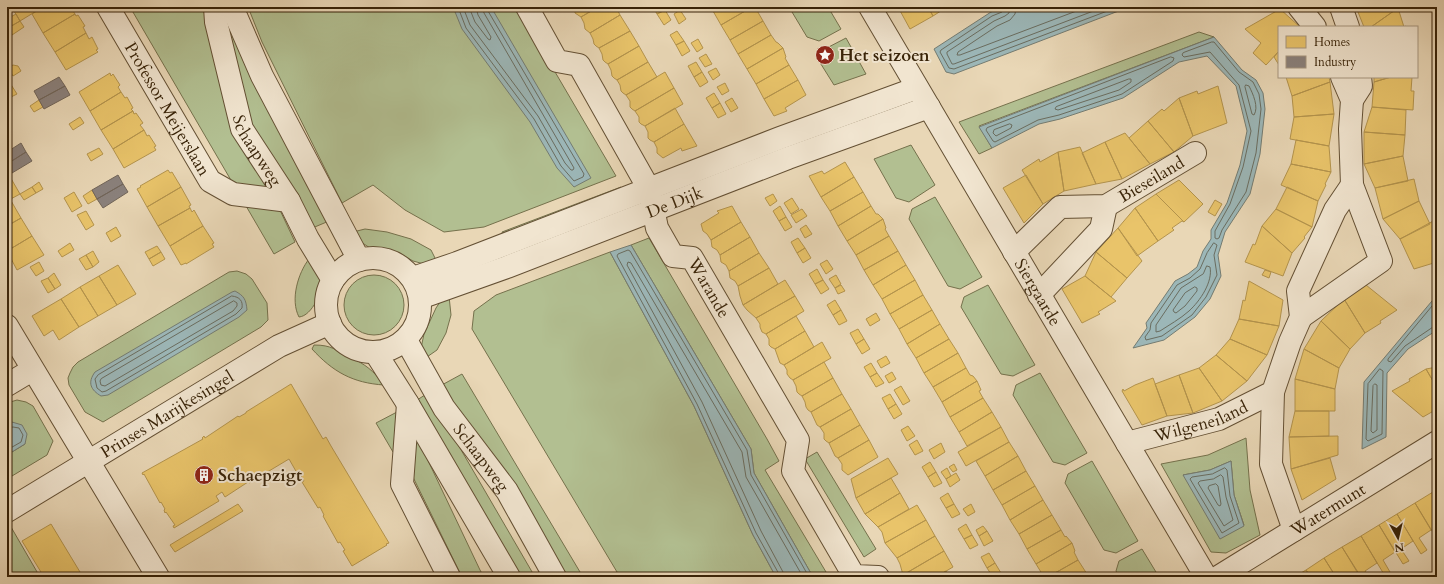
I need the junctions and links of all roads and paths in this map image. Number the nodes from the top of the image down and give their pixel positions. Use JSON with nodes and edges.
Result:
{"nodes":[{"id":1,"x":108,"y":7,"type":"edge"},
{"id":2,"x":215,"y":7,"type":"edge"},
{"id":3,"x":232,"y":7,"type":"edge"},
{"id":4,"x":527,"y":7,"type":"edge"},
{"id":5,"x":870,"y":7,"type":"edge"},
{"id":6,"x":1299,"y":7,"type":"edge"},
{"id":7,"x":1341,"y":7,"type":"edge"},
{"id":8,"x":1314,"y":26,"type":"edge"},
{"id":9,"x":1348,"y":26,"type":"edge"},
{"id":10,"x":1342,"y":78,"type":"edge"},
{"id":11,"x":1360,"y":78,"type":"edge"},
{"id":12,"x":917,"y":88,"type":"junction"},
{"id":13,"x":1352,"y":100,"type":"junction"},
{"id":14,"x":928,"y":106,"type":"junction"},
{"id":15,"x":1195,"y":152,"type":"dead end"},
{"id":16,"x":1352,"y":185,"type":"junction"},
{"id":17,"x":649,"y":189,"type":"junction"},
{"id":18,"x":289,"y":201,"type":"junction"},
{"id":19,"x":1106,"y":206,"type":"junction"},
{"id":20,"x":654,"y":211,"type":"junction"},
{"id":21,"x":1014,"y":252,"type":"junction"},
{"id":22,"x":359,"y":260,"type":"junction"},
{"id":23,"x":413,"y":278,"type":"junction"},
{"id":24,"x":333,"y":280,"type":"junction"},
{"id":25,"x":1039,"y":295,"type":"junction"},
{"id":26,"x":420,"y":298,"type":"junction"},
{"id":27,"x":1301,"y":317,"type":"junction"},
{"id":28,"x":330,"y":323,"type":"junction"},
{"id":29,"x":7,"y":326,"type":"edge"},
{"id":30,"x":406,"y":340,"type":"junction"},
{"id":31,"x":375,"y":352,"type":"junction"},
{"id":32,"x":32,"y":370,"type":"junction"},
{"id":33,"x":7,"y":385,"type":"edge"},
{"id":34,"x":1273,"y":392,"type":"junction"},
{"id":35,"x":408,"y":404,"type":"junction"},
{"id":36,"x":1437,"y":442,"type":"edge"},
{"id":37,"x":1126,"y":443,"type":"junction"},
{"id":38,"x":88,"y":462,"type":"junction"},
{"id":39,"x":7,"y":511,"type":"edge"},
{"id":40,"x":1294,"y":530,"type":"junction"},
{"id":41,"x":158,"y":577,"type":"edge"},
{"id":42,"x":449,"y":577,"type":"edge"},
{"id":43,"x":509,"y":577,"type":"edge"},
{"id":44,"x":555,"y":577,"type":"edge"},
{"id":45,"x":878,"y":577,"type":"edge"},
{"id":46,"x":1206,"y":577,"type":"edge"},
{"id":47,"x":1218,"y":577,"type":"edge"}],
"edges":[{"from":1,"to":18,"type":"street","name":"Professor Meijerslaan"},
{"from":2,"to":18,"type":"street","name":"Schaapweg"},
{"from":3,"to":22,"type":"street","name":"Schaapweg"},
{"from":4,"to":17,"type":"street","name":"Warande"},
{"from":5,"to":12,"type":"street","name":"Siergaarde"},
{"from":6,"to":8,"type":"street"},
{"from":7,"to":9,"type":"street"},
{"from":10,"to":13,"type":"street"},
{"from":11,"to":13,"type":"street"},
{"from":12,"to":14,"type":"street","name":"Siergaarde"},
{"from":12,"to":17,"type":"street","name":"De Dijk"},
{"from":13,"to":16,"type":"street"},
{"from":14,"to":20,"type":"street","name":"De Dijk"},
{"from":14,"to":21,"type":"street","name":"Siergaarde"},
{"from":15,"to":19,"type":"street","name":"Bieseiland"},
{"from":16,"to":27,"type":"street"},
{"from":16,"to":27,"type":"street"},
{"from":17,"to":20,"type":"street","name":"Warande"},
{"from":17,"to":23,"type":"street","name":"De Dijk"},
{"from":18,"to":24,"type":"street","name":"Schaapweg"},
{"from":19,"to":21,"type":"street","name":"Bieseiland"},
{"from":19,"to":25,"type":"street","name":"Bieseiland"},
{"from":20,"to":26,"type":"street","name":"De Dijk"},
{"from":20,"to":45,"type":"street","name":"Warande"},
{"from":21,"to":25,"type":"street","name":"Siergaarde"},
{"from":22,"to":23,"type":"street"},
{"from":22,"to":24,"type":"street"},
{"from":23,"to":26,"type":"street"},
{"from":24,"to":28,"type":"street"},
{"from":25,"to":37,"type":"street","name":"Siergaarde"},
{"from":26,"to":30,"type":"street"},
{"from":27,"to":34,"type":"street","name":"Wilgeneiland"},
{"from":28,"to":31,"type":"street"},
{"from":28,"to":38,"type":"street","name":"Prinses Marijkesingel"},
{"from":29,"to":32,"type":"street"},
{"from":30,"to":31,"type":"street"},
{"from":30,"to":44,"type":"street","name":"Schaapweg"},
{"from":31,"to":35,"type":"street","name":"Schaapweg"},
{"from":32,"to":33,"type":"street"},
{"from":32,"to":38,"type":"street"},
{"from":34,"to":37,"type":"street","name":"Wilgeneiland"},
{"from":34,"to":40,"type":"street","name":"Wilgeneiland"},
{"from":35,"to":42,"type":"street"},
{"from":35,"to":43,"type":"street","name":"Schaapweg"},
{"from":36,"to":40,"type":"street","name":"Watermunt"},
{"from":37,"to":46,"type":"street","name":"Siergaarde"},
{"from":38,"to":39,"type":"street","name":"Prinses Marijkesingel"},
{"from":38,"to":41,"type":"street"},
{"from":40,"to":47,"type":"street","name":"Watermunt"}]}
